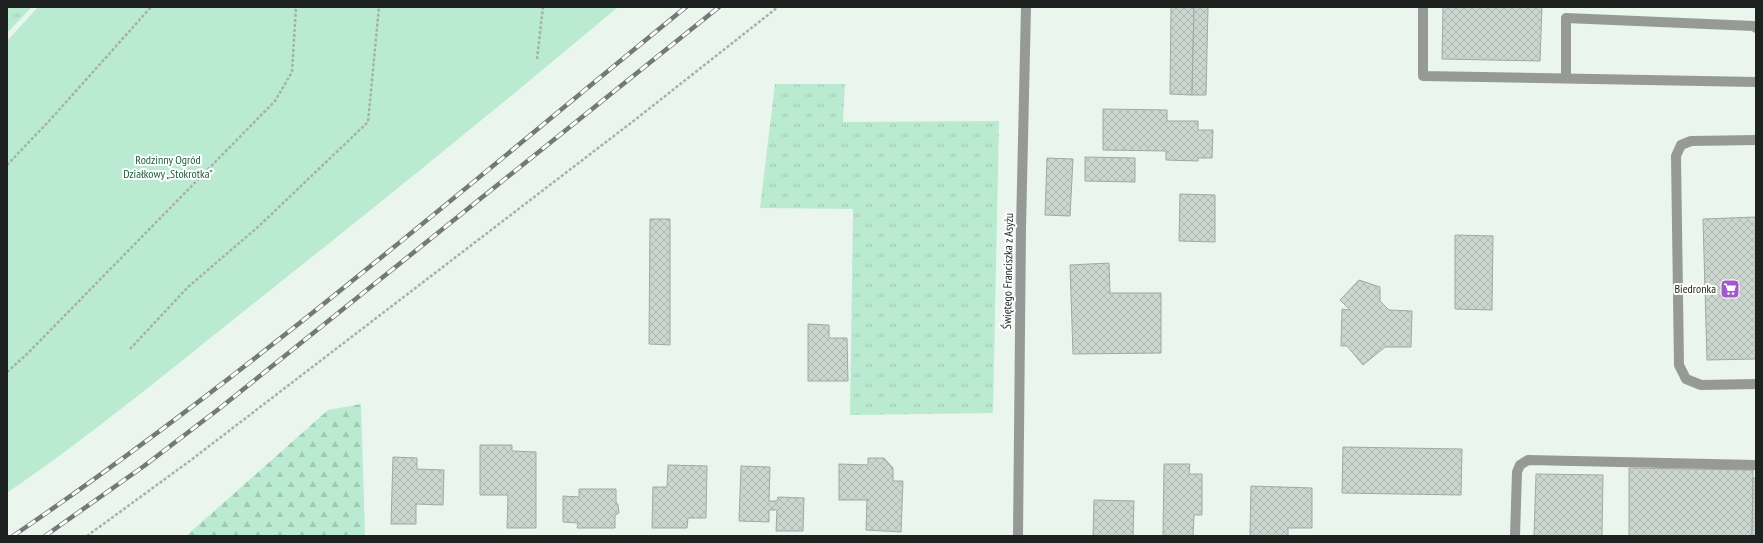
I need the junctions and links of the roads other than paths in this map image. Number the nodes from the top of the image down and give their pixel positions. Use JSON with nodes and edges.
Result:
{"nodes":[{"id":1,"x":1026,"y":7,"type":"edge"},
{"id":2,"x":1424,"y":7,"type":"edge"},
{"id":3,"x":1756,"y":28,"type":"edge"},
{"id":4,"x":1566,"y":78,"type":"junction"},
{"id":5,"x":1756,"y":82,"type":"edge"},
{"id":6,"x":1756,"y":140,"type":"edge"},
{"id":7,"x":1756,"y":384,"type":"edge"},
{"id":8,"x":1756,"y":465,"type":"edge"},
{"id":9,"x":1018,"y":536,"type":"edge"},
{"id":10,"x":1515,"y":536,"type":"edge"}],
"edges":[{"from":1,"to":9,"type":"street","name":"Świętego Franciszka z Asyżu"},
{"from":2,"to":4,"type":"street"},
{"from":3,"to":4,"type":"street"},
{"from":4,"to":5,"type":"street"},
{"from":6,"to":7,"type":"street"},
{"from":8,"to":10,"type":"street"}]}
